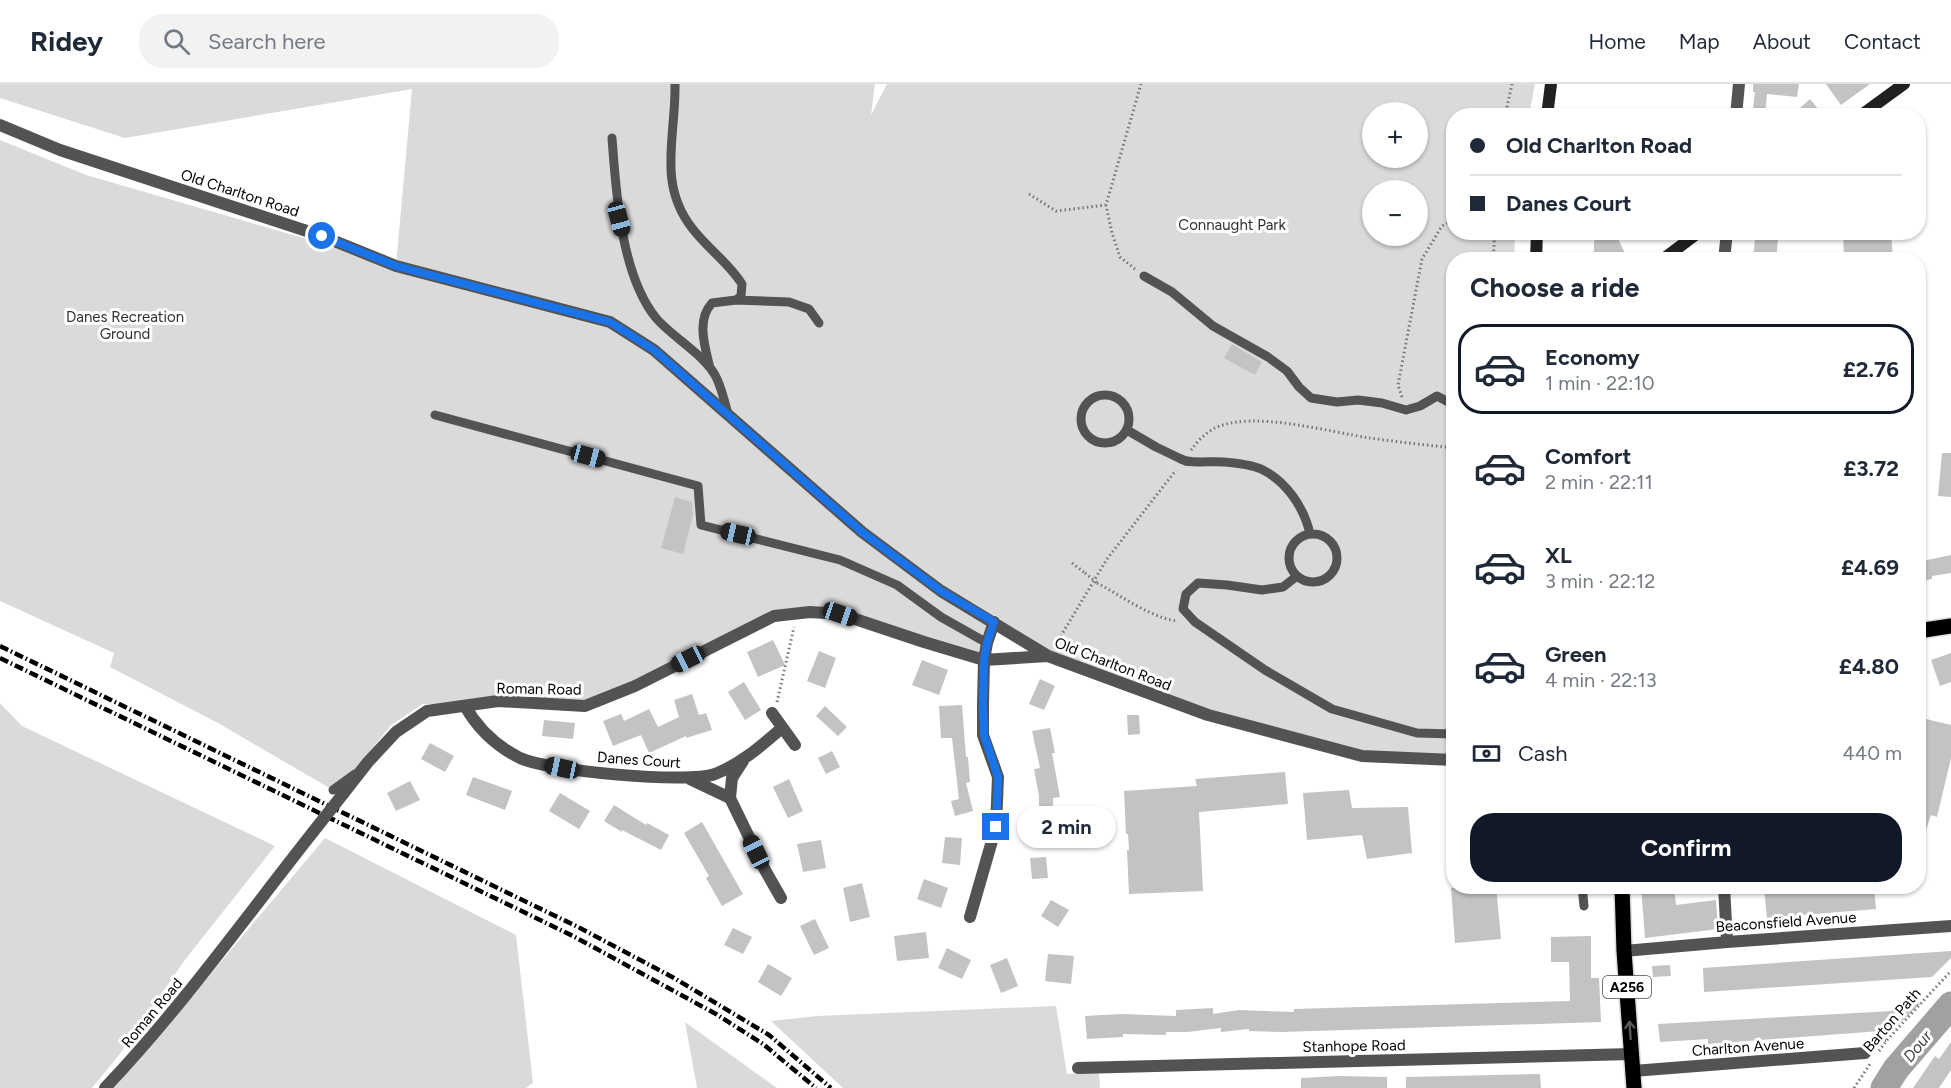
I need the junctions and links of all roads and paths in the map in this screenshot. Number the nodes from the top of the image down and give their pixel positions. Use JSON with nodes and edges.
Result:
{"nodes":[{"id":1,"x":675,"y":84,"type":"edge"},
{"id":2,"x":1141,"y":84,"type":"edge"},
{"id":3,"x":1512,"y":84,"type":"edge"},
{"id":4,"x":1551,"y":84,"type":"edge"},
{"id":5,"x":1739,"y":84,"type":"edge"},
{"id":6,"x":1904,"y":84,"type":"edge"},
{"id":7,"x":1507,"y":108,"type":"edge"},
{"id":8,"x":1548,"y":108,"type":"edge"},
{"id":9,"x":1737,"y":108,"type":"edge"},
{"id":10,"x":1871,"y":108,"type":"edge"},
{"id":11,"x":0,"y":125,"type":"edge"},
{"id":12,"x":612,"y":138,"type":"dead end"},
{"id":13,"x":1029,"y":194,"type":"dead end"},
{"id":14,"x":1106,"y":205,"type":"junction"},
{"id":15,"x":1446,"y":224,"type":"edge"},
{"id":16,"x":1688,"y":240,"type":"edge"},
{"id":17,"x":1673,"y":252,"type":"edge"},
{"id":18,"x":1144,"y":276,"type":"joint"},
{"id":19,"x":736,"y":300,"type":"junction"},
{"id":20,"x":819,"y":323,"type":"dead end"},
{"id":21,"x":710,"y":368,"type":"junction"},
{"id":22,"x":1446,"y":401,"type":"edge"},
{"id":23,"x":1406,"y":410,"type":"junction"},
{"id":24,"x":728,"y":414,"type":"junction"},
{"id":25,"x":435,"y":415,"type":"dead end"},
{"id":26,"x":1127,"y":430,"type":"junction"},
{"id":27,"x":1446,"y":447,"type":"edge"},
{"id":28,"x":1184,"y":459,"type":"junction"},
{"id":29,"x":1310,"y":534,"type":"junction"},
{"id":30,"x":1072,"y":563,"type":"dead end"},
{"id":31,"x":1297,"y":576,"type":"junction"},
{"id":32,"x":994,"y":622,"type":"junction"},
{"id":33,"x":1195,"y":622,"type":"junction"},
{"id":34,"x":795,"y":625,"type":"dead end"},
{"id":35,"x":1951,"y":626,"type":"edge"},
{"id":36,"x":1926,"y":630,"type":"edge"},
{"id":37,"x":987,"y":643,"type":"junction"},
{"id":38,"x":1055,"y":645,"type":"dead end"},
{"id":39,"x":1048,"y":656,"type":"junction"},
{"id":40,"x":984,"y":660,"type":"junction"},
{"id":41,"x":465,"y":706,"type":"junction"},
{"id":42,"x":771,"y":713,"type":"joint"},
{"id":43,"x":782,"y":728,"type":"junction"},
{"id":44,"x":1446,"y":734,"type":"edge"},
{"id":45,"x":795,"y":745,"type":"dead end"},
{"id":46,"x":1446,"y":759,"type":"edge"},
{"id":47,"x":744,"y":760,"type":"junction"},
{"id":48,"x":690,"y":779,"type":"junction"},
{"id":49,"x":730,"y":798,"type":"junction"},
{"id":50,"x":1583,"y":894,"type":"edge"},
{"id":51,"x":1622,"y":894,"type":"edge"},
{"id":52,"x":1724,"y":894,"type":"edge"},
{"id":53,"x":781,"y":898,"type":"dead end"},
{"id":54,"x":1584,"y":906,"type":"dead end"},
{"id":55,"x":970,"y":917,"type":"dead end"},
{"id":56,"x":1951,"y":926,"type":"edge"},
{"id":57,"x":1727,"y":942,"type":"junction"},
{"id":58,"x":1624,"y":951,"type":"junction"},
{"id":59,"x":1951,"y":970,"type":"edge"},
{"id":60,"x":1865,"y":1053,"type":"dead end"},
{"id":61,"x":1632,"y":1054,"type":"junction"},
{"id":62,"x":1078,"y":1068,"type":"dead end"},
{"id":63,"x":1633,"y":1071,"type":"junction"},
{"id":64,"x":105,"y":1088,"type":"edge"},
{"id":65,"x":1634,"y":1088,"type":"edge"},
{"id":66,"x":1854,"y":1088,"type":"edge"}],
"edges":[{"from":1,"to":19,"type":"lane"},
{"from":2,"to":14,"type":"path"},
{"from":3,"to":7,"type":"path"},
{"from":4,"to":8,"type":"street"},
{"from":5,"to":9,"type":"street"},
{"from":6,"to":10,"type":"street"},
{"from":11,"to":24,"type":"street","name":"Old Charlton Road"},
{"from":12,"to":21,"type":"lane"},
{"from":13,"to":14,"type":"path"},
{"from":14,"to":18,"type":"path"},
{"from":15,"to":23,"type":"path"},
{"from":16,"to":17,"type":"street"},
{"from":18,"to":23,"type":"lane"},
{"from":19,"to":20,"type":"lane"},
{"from":19,"to":21,"type":"lane"},
{"from":21,"to":24,"type":"lane"},
{"from":22,"to":23,"type":"lane"},
{"from":24,"to":32,"type":"street","name":"Old Charlton Road"},
{"from":25,"to":37,"type":"lane"},
{"from":26,"to":26,"type":"lane"},
{"from":26,"to":28,"type":"lane"},
{"from":27,"to":28,"type":"path"},
{"from":28,"to":29,"type":"lane"},
{"from":28,"to":38,"type":"path"},
{"from":29,"to":31,"type":"lane"},
{"from":29,"to":31,"type":"lane"},
{"from":30,"to":33,"type":"path","bridge":true},
{"from":31,"to":33,"type":"lane"},
{"from":32,"to":37,"type":"street"},
{"from":32,"to":39,"type":"street","name":"Old Charlton Road"},
{"from":33,"to":44,"type":"lane"},
{"from":34,"to":42,"type":"path"},
{"from":35,"to":36,"type":"main road"},
{"from":37,"to":40,"type":"street"},
{"from":39,"to":40,"type":"street","name":"Roman Road"},
{"from":39,"to":46,"type":"street","name":"Old Charlton Road"},
{"from":40,"to":41,"type":"street","name":"Roman Road"},
{"from":40,"to":55,"type":"street"},
{"from":41,"to":48,"type":"street","name":"Danes Court"},
{"from":41,"to":64,"type":"street","name":"Roman Road","bridge":true},
{"from":42,"to":43,"type":"street"},
{"from":43,"to":45,"type":"street"},
{"from":43,"to":47,"type":"street","name":"Danes Court"},
{"from":47,"to":48,"type":"street","name":"Danes Court"},
{"from":47,"to":49,"type":"street","name":"Danes Court"},
{"from":48,"to":49,"type":"street","name":"Danes Court"},
{"from":49,"to":53,"type":"street"},
{"from":50,"to":54,"type":"lane"},
{"from":51,"to":58,"type":"main road","number":"A256"},
{"from":52,"to":57,"type":"street"},
{"from":56,"to":57,"type":"street","name":"Beaconsfield Avenue"},
{"from":57,"to":58,"type":"street","name":"Beaconsfield Avenue"},
{"from":61,"to":58,"type":"main road","number":"A256","one_way":true},
{"from":59,"to":66,"type":"path","name":"Barton Path"},
{"from":60,"to":63,"type":"street","name":"Charlton Avenue"},
{"from":61,"to":62,"type":"street","name":"Stanhope Road"},
{"from":61,"to":63,"type":"main road","number":"A256"},
{"from":63,"to":65,"type":"main road","number":"A256"}]}
